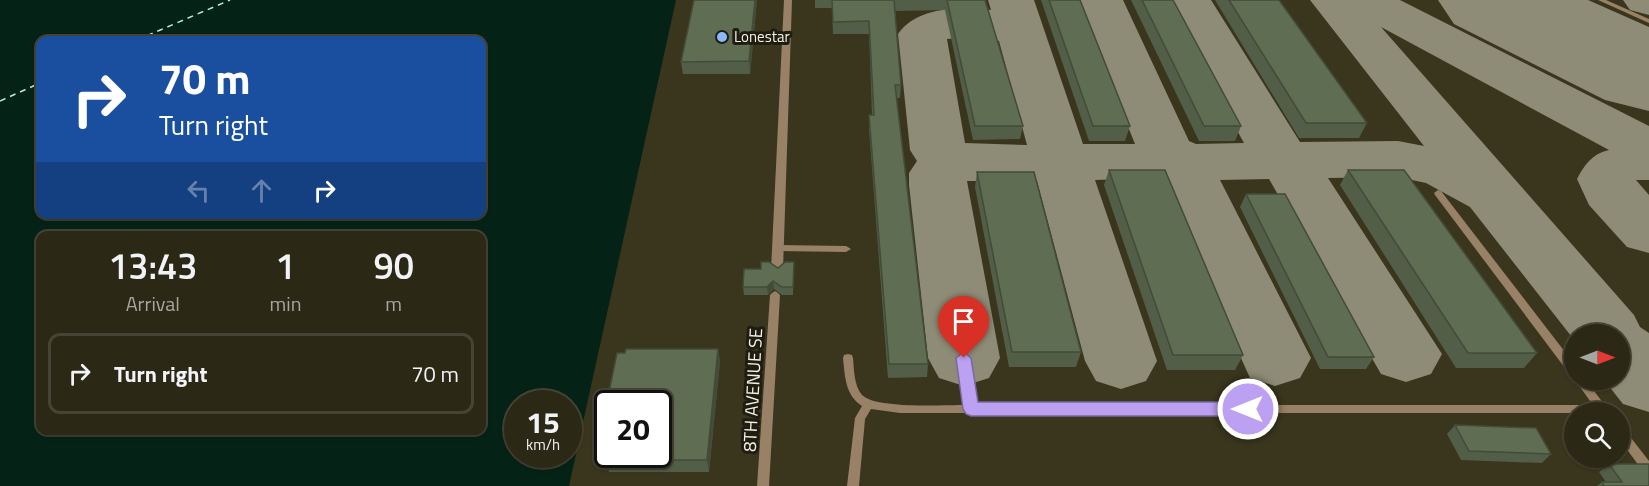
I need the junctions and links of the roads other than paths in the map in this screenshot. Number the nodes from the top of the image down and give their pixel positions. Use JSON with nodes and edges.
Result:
{"nodes":[{"id":1,"x":788,"y":0,"type":"edge"},
{"id":2,"x":1601,"y":0,"type":"edge"},
{"id":3,"x":1649,"y":21,"type":"edge"},
{"id":4,"x":1438,"y":193,"type":"dead end"},
{"id":5,"x":778,"y":248,"type":"junction"},
{"id":6,"x":846,"y":249,"type":"dead end"},
{"id":7,"x":777,"y":270,"type":"edge"},
{"id":8,"x":775,"y":296,"type":"dead end"},
{"id":9,"x":848,"y":358,"type":"dead end"},
{"id":10,"x":964,"y":358,"type":"dead end"},
{"id":11,"x":1564,"y":359,"type":"edge"},
{"id":12,"x":1588,"y":390,"type":"edge"},
{"id":13,"x":1597,"y":402,"type":"edge"},
{"id":14,"x":868,"y":404,"type":"junction"},
{"id":15,"x":971,"y":409,"type":"junction"},
{"id":16,"x":1564,"y":411,"type":"edge"},
{"id":17,"x":1630,"y":445,"type":"edge"},
{"id":18,"x":1649,"y":470,"type":"edge"},
{"id":19,"x":763,"y":486,"type":"edge"},
{"id":20,"x":853,"y":486,"type":"edge"}],
"edges":[{"from":1,"to":5,"type":"street"},
{"from":2,"to":3,"type":"lane"},
{"from":4,"to":11,"type":"lane"},
{"from":5,"to":6,"type":"lane"},
{"from":5,"to":7,"type":"street"},
{"from":8,"to":19,"type":"lane","name":"8TH AVENUE SE"},
{"from":9,"to":14,"type":"lane"},
{"from":10,"to":15,"type":"lane"},
{"from":12,"to":13,"type":"lane"},
{"from":14,"to":15,"type":"lane"},
{"from":14,"to":20,"type":"lane"},
{"from":15,"to":16,"type":"lane"},
{"from":17,"to":18,"type":"lane"}]}
